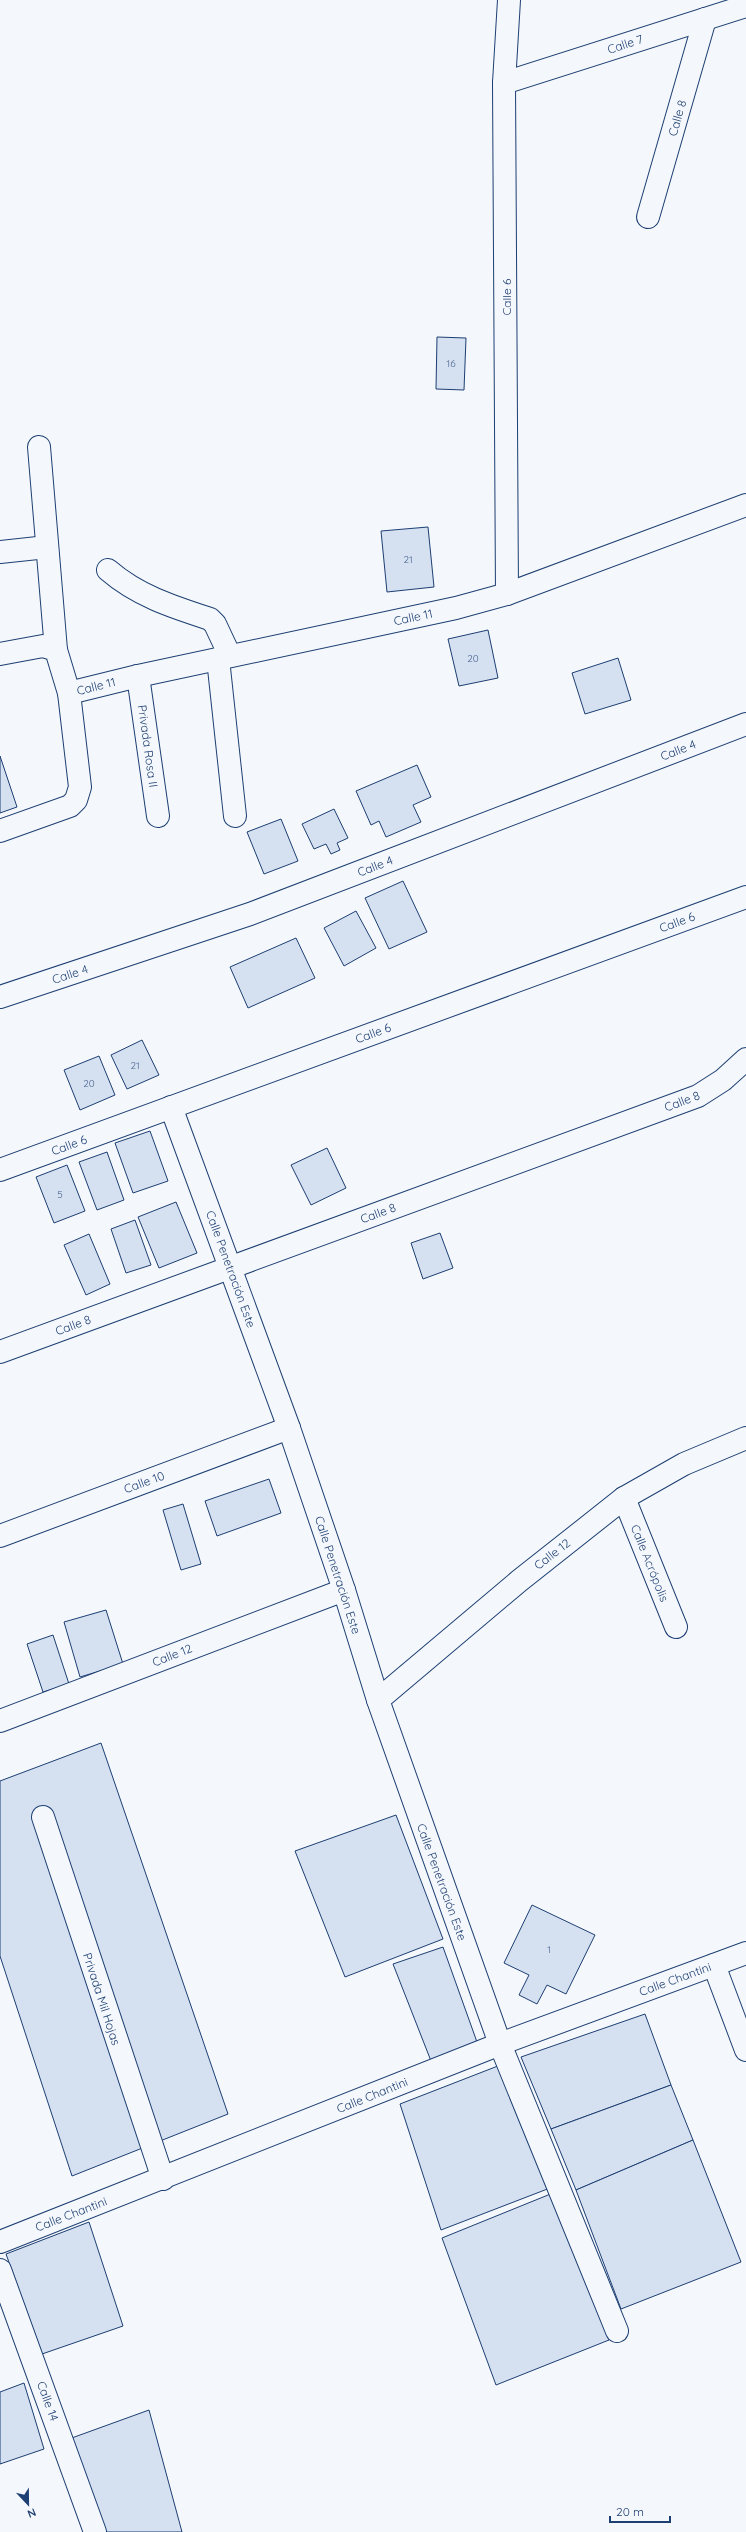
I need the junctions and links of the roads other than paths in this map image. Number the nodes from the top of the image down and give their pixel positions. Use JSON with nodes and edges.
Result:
{"nodes":[{"id":1,"x":509,"y":0,"type":"edge"},
{"id":2,"x":746,"y":6,"type":"edge"},
{"id":3,"x":705,"y":19,"type":"junction"},
{"id":4,"x":504,"y":83,"type":"junction"},
{"id":5,"x":648,"y":217,"type":"dead end"},
{"id":6,"x":39,"y":447,"type":"dead end"},
{"id":7,"x":746,"y":505,"type":"edge"},
{"id":8,"x":47,"y":547,"type":"junction"},
{"id":9,"x":0,"y":552,"type":"edge"},
{"id":10,"x":108,"y":570,"type":"dead end"},
{"id":11,"x":507,"y":594,"type":"junction"},
{"id":12,"x":56,"y":650,"type":"junction"},
{"id":13,"x":0,"y":654,"type":"edge"},
{"id":14,"x":224,"y":657,"type":"junction"},
{"id":15,"x":138,"y":676,"type":"junction"},
{"id":16,"x":69,"y":693,"type":"junction"},
{"id":17,"x":746,"y":724,"type":"edge"},
{"id":18,"x":158,"y":816,"type":"dead end"},
{"id":19,"x":235,"y":816,"type":"dead end"},
{"id":20,"x":0,"y":831,"type":"edge"},
{"id":21,"x":746,"y":897,"type":"edge"},
{"id":22,"x":0,"y":997,"type":"edge"},
{"id":23,"x":746,"y":1059,"type":"edge"},
{"id":24,"x":171,"y":1107,"type":"junction"},
{"id":25,"x":0,"y":1170,"type":"edge"},
{"id":26,"x":230,"y":1266,"type":"junction"},
{"id":27,"x":0,"y":1352,"type":"edge"},
{"id":28,"x":289,"y":1428,"type":"junction"},
{"id":29,"x":746,"y":1438,"type":"edge"},
{"id":30,"x":624,"y":1498,"type":"junction"},
{"id":31,"x":0,"y":1536,"type":"edge"},
{"id":32,"x":344,"y":1590,"type":"junction"},
{"id":33,"x":676,"y":1627,"type":"dead end"},
{"id":34,"x":378,"y":1700,"type":"junction"},
{"id":35,"x":0,"y":1721,"type":"edge"},
{"id":36,"x":43,"y":1818,"type":"dead end"},
{"id":37,"x":746,"y":1953,"type":"edge"},
{"id":38,"x":714,"y":1965,"type":"junction"},
{"id":39,"x":500,"y":2044,"type":"junction"},
{"id":40,"x":746,"y":2050,"type":"edge"},
{"id":41,"x":162,"y":2179,"type":"junction"},
{"id":42,"x":0,"y":2242,"type":"edge"},
{"id":43,"x":0,"y":2270,"type":"edge"},
{"id":44,"x":617,"y":2331,"type":"dead end"},
{"id":45,"x":95,"y":2532,"type":"edge"}],
"edges":[{"from":1,"to":4,"type":"street","name":"Calle 6"},
{"from":2,"to":3,"type":"street","name":"Calle 7"},
{"from":3,"to":4,"type":"street","name":"Calle 7"},
{"from":3,"to":5,"type":"street","name":"Calle 8"},
{"from":4,"to":11,"type":"street","name":"Calle 6"},
{"from":6,"to":8,"type":"street"},
{"from":7,"to":11,"type":"street","name":"Calle 11"},
{"from":8,"to":9,"type":"street"},
{"from":8,"to":12,"type":"street"},
{"from":10,"to":14,"type":"street"},
{"from":11,"to":14,"type":"street","name":"Calle 11"},
{"from":12,"to":13,"type":"street"},
{"from":12,"to":16,"type":"street"},
{"from":14,"to":15,"type":"street","name":"Calle 11"},
{"from":14,"to":19,"type":"street"},
{"from":15,"to":16,"type":"street","name":"Calle 11"},
{"from":15,"to":18,"type":"street","name":"Privada Rosa II"},
{"from":16,"to":20,"type":"street"},
{"from":17,"to":22,"type":"street","name":"Calle 4"},
{"from":21,"to":24,"type":"street","name":"Calle 6"},
{"from":23,"to":26,"type":"street","name":"Calle 8"},
{"from":24,"to":25,"type":"street","name":"Calle 6"},
{"from":24,"to":26,"type":"street","name":"Calle Penetración Este"},
{"from":26,"to":27,"type":"street","name":"Calle 8"},
{"from":26,"to":28,"type":"street","name":"Calle Penetración Este"},
{"from":28,"to":31,"type":"street","name":"Calle 10"},
{"from":28,"to":32,"type":"street","name":"Calle Penetración Este"},
{"from":29,"to":30,"type":"street","name":"Calle 12"},
{"from":30,"to":33,"type":"street","name":"Calle Acrópolis"},
{"from":30,"to":34,"type":"street","name":"Calle 12"},
{"from":32,"to":34,"type":"street","name":"Calle Penetración Este"},
{"from":32,"to":35,"type":"street","name":"Calle 12"},
{"from":34,"to":39,"type":"street","name":"Calle Penetración Este"},
{"from":36,"to":41,"type":"street","name":"Privada Mil Hojas"},
{"from":37,"to":38,"type":"street","name":"Calle Chantini"},
{"from":38,"to":39,"type":"street","name":"Calle Chantini"},
{"from":38,"to":40,"type":"street"},
{"from":39,"to":41,"type":"street","name":"Calle Chantini"},
{"from":39,"to":44,"type":"street","name":"Calle Penetración Este"},
{"from":41,"to":42,"type":"street","name":"Calle Chantini"},
{"from":43,"to":45,"type":"street","name":"Calle 14"}]}
